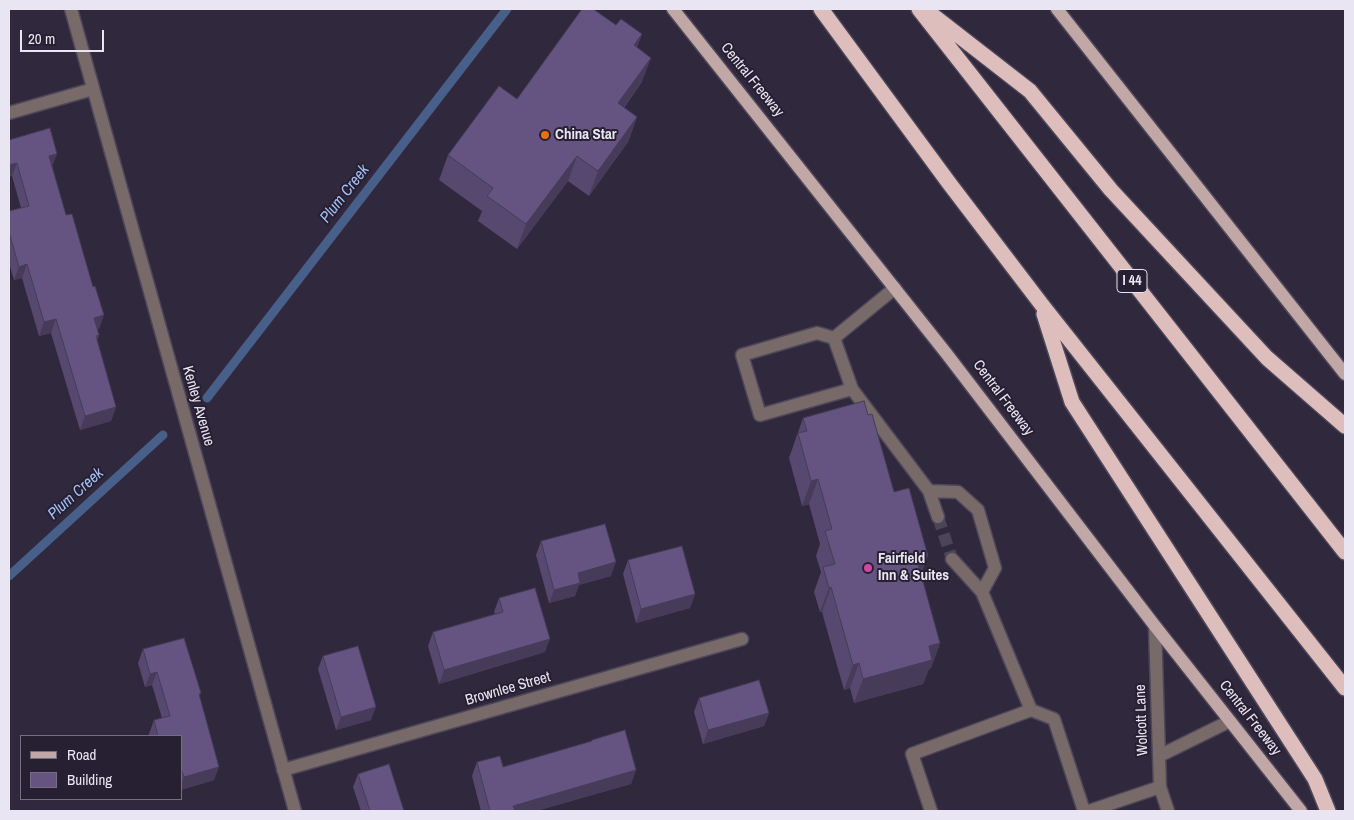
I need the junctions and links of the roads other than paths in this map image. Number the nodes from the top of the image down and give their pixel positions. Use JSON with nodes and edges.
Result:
{"nodes":[{"id":1,"x":71,"y":9,"type":"edge"},
{"id":2,"x":673,"y":9,"type":"edge"},
{"id":3,"x":821,"y":9,"type":"edge"},
{"id":4,"x":919,"y":9,"type":"edge"},
{"id":5,"x":924,"y":9,"type":"edge"},
{"id":6,"x":1057,"y":9,"type":"edge"},
{"id":7,"x":93,"y":89,"type":"junction"},
{"id":8,"x":9,"y":113,"type":"edge"},
{"id":9,"x":895,"y":288,"type":"junction"},
{"id":10,"x":1042,"y":305,"type":"junction"},
{"id":11,"x":834,"y":338,"type":"junction"},
{"id":12,"x":1345,"y":374,"type":"edge"},
{"id":13,"x":852,"y":389,"type":"junction"},
{"id":14,"x":1345,"y":426,"type":"edge"},
{"id":15,"x":929,"y":491,"type":"junction"},
{"id":16,"x":938,"y":517,"type":"tunnel mouth"},
{"id":17,"x":1345,"y":552,"type":"edge"},
{"id":18,"x":952,"y":560,"type":"tunnel mouth"},
{"id":19,"x":982,"y":592,"type":"junction"},
{"id":20,"x":1155,"y":626,"type":"junction"},
{"id":21,"x":742,"y":639,"type":"dead end"},
{"id":22,"x":1345,"y":688,"type":"edge"},
{"id":23,"x":1031,"y":710,"type":"junction"},
{"id":24,"x":1230,"y":721,"type":"junction"},
{"id":25,"x":1159,"y":756,"type":"junction"},
{"id":26,"x":283,"y":770,"type":"junction"},
{"id":27,"x":1160,"y":787,"type":"junction"},
{"id":28,"x":295,"y":811,"type":"edge"},
{"id":29,"x":931,"y":811,"type":"edge"},
{"id":30,"x":1084,"y":811,"type":"edge"},
{"id":31,"x":1090,"y":811,"type":"edge"},
{"id":32,"x":1168,"y":811,"type":"edge"},
{"id":33,"x":1301,"y":811,"type":"edge"},
{"id":34,"x":1328,"y":811,"type":"edge"}],
"edges":[{"from":1,"to":7,"type":"street","name":"Kenley Avenue"},
{"from":2,"to":9,"type":"main road","name":"Central Freeway"},
{"from":3,"to":10,"type":"highway"},
{"from":4,"to":17,"type":"highway","number":"I 44"},
{"from":5,"to":14,"type":"highway"},
{"from":6,"to":12,"type":"main road"},
{"from":7,"to":8,"type":"street"},
{"from":7,"to":26,"type":"street","name":"Kenley Avenue"},
{"from":9,"to":11,"type":"street"},
{"from":9,"to":20,"type":"main road","name":"Central Freeway"},
{"from":10,"to":22,"type":"highway"},
{"from":10,"to":34,"type":"highway"},
{"from":11,"to":13,"type":"street"},
{"from":11,"to":13,"type":"street"},
{"from":13,"to":15,"type":"street"},
{"from":15,"to":16,"type":"street"},
{"from":15,"to":19,"type":"street"},
{"from":18,"to":19,"type":"street"},
{"from":19,"to":23,"type":"street"},
{"from":20,"to":24,"type":"main road","name":"Central Freeway"},
{"from":20,"to":25,"type":"street","name":"Wolcott Lane"},
{"from":21,"to":26,"type":"street","name":"Brownlee Street"},
{"from":23,"to":29,"type":"street"},
{"from":23,"to":30,"type":"street"},
{"from":24,"to":25,"type":"street"},
{"from":24,"to":33,"type":"main road","name":"Central Freeway"},
{"from":25,"to":27,"type":"street","name":"Wolcott Lane"},
{"from":26,"to":28,"type":"street","name":"Kenley Avenue"},
{"from":27,"to":31,"type":"street"},
{"from":27,"to":32,"type":"street","name":"Wolcott Lane"}]}
